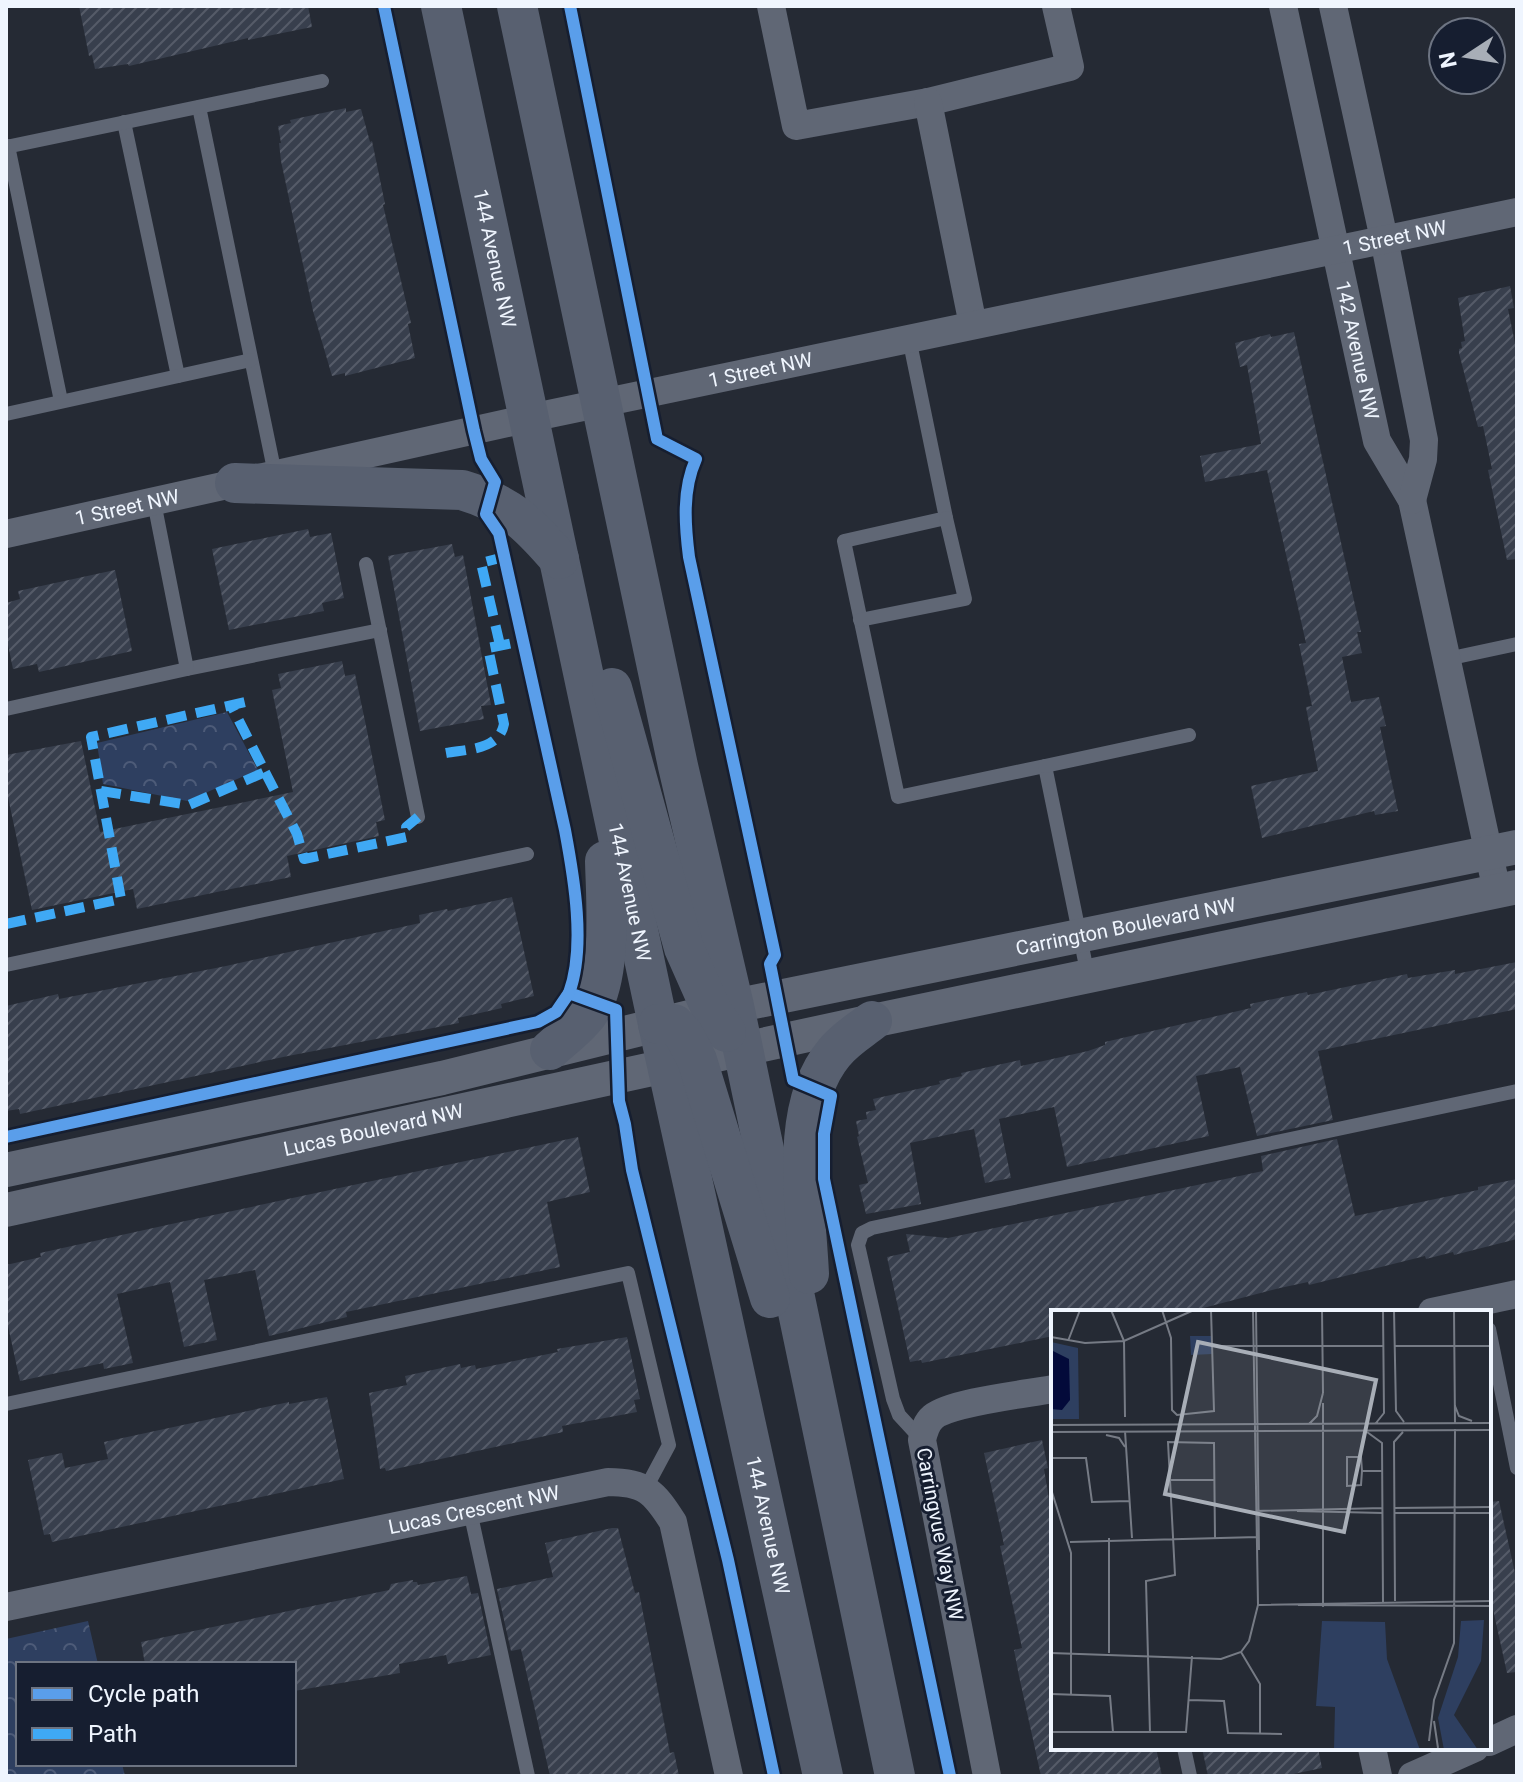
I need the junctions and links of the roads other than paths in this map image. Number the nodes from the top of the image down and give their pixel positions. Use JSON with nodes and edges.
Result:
{"nodes":[{"id":1,"x":441,"y":6,"type":"edge"},
{"id":2,"x":517,"y":6,"type":"edge"},
{"id":3,"x":771,"y":6,"type":"edge"},
{"id":4,"x":1056,"y":6,"type":"edge"},
{"id":5,"x":1283,"y":6,"type":"edge"},
{"id":6,"x":1333,"y":6,"type":"edge"},
{"id":7,"x":322,"y":81,"type":"dead end"},
{"id":8,"x":928,"y":102,"type":"junction"},
{"id":9,"x":199,"y":107,"type":"junction"},
{"id":10,"x":124,"y":122,"type":"junction"},
{"id":11,"x":7,"y":146,"type":"edge"},
{"id":12,"x":1517,"y":212,"type":"edge"},
{"id":13,"x":1384,"y":239,"type":"junction"},
{"id":14,"x":1336,"y":250,"type":"junction"},
{"id":15,"x":973,"y":325,"type":"junction"},
{"id":16,"x":909,"y":338,"type":"junction"},
{"id":17,"x":251,"y":360,"type":"junction"},
{"id":18,"x":178,"y":376,"type":"junction"},
{"id":19,"x":61,"y":401,"type":"junction"},
{"id":20,"x":602,"y":403,"type":"junction"},
{"id":21,"x":6,"y":414,"type":"edge"},
{"id":22,"x":530,"y":418,"type":"junction"},
{"id":23,"x":275,"y":474,"type":"junction"},
{"id":24,"x":235,"y":483,"type":"junction"},
{"id":25,"x":1412,"y":500,"type":"junction"},
{"id":26,"x":154,"y":502,"type":"junction"},
{"id":27,"x":946,"y":518,"type":"junction"},
{"id":28,"x":6,"y":534,"type":"edge"},
{"id":29,"x":560,"y":560,"type":"junction"},
{"id":30,"x":366,"y":564,"type":"dead end"},
{"id":31,"x":860,"y":620,"type":"junction"},
{"id":32,"x":380,"y":630,"type":"junction"},
{"id":33,"x":1517,"y":644,"type":"edge"},
{"id":34,"x":1447,"y":659,"type":"junction"},
{"id":35,"x":187,"y":669,"type":"junction"},
{"id":36,"x":6,"y":709,"type":"edge"},
{"id":37,"x":1189,"y":735,"type":"dead end"},
{"id":38,"x":602,"y":757,"type":"junction"},
{"id":39,"x":1045,"y":766,"type":"junction"},
{"id":40,"x":418,"y":817,"type":"dead end"},
{"id":41,"x":1503,"y":850,"type":"edge"},
{"id":42,"x":527,"y":854,"type":"dead end"},
{"id":43,"x":1507,"y":889,"type":"edge"},
{"id":44,"x":1081,"y":935,"type":"junction"},
{"id":45,"x":6,"y":965,"type":"edge"},
{"id":46,"x":1088,"y":976,"type":"junction"},
{"id":47,"x":723,"y":1009,"type":"junction"},
{"id":48,"x":872,"y":1021,"type":"junction"},
{"id":49,"x":658,"y":1024,"type":"junction"},
{"id":50,"x":550,"y":1050,"type":"junction"},
{"id":51,"x":742,"y":1050,"type":"junction"},
{"id":52,"x":682,"y":1063,"type":"junction"},
{"id":53,"x":1517,"y":1091,"type":"edge"},
{"id":54,"x":6,"y":1170,"type":"edge"},
{"id":55,"x":6,"y":1210,"type":"edge"},
{"id":56,"x":1517,"y":1294,"type":"edge"},
{"id":57,"x":1484,"y":1307,"type":"edge"},
{"id":58,"x":1453,"y":1310,"type":"edge"},
{"id":59,"x":1491,"y":1339,"type":"edge"},
{"id":60,"x":1051,"y":1389,"type":"edge"},
{"id":61,"x":814,"y":1390,"type":"junction"},
{"id":62,"x":6,"y":1404,"type":"edge"},
{"id":63,"x":922,"y":1440,"type":"junction"},
{"id":64,"x":1517,"y":1468,"type":"edge"},
{"id":65,"x":646,"y":1488,"type":"junction"},
{"id":66,"x":470,"y":1511,"type":"junction"},
{"id":67,"x":845,"y":1539,"type":"junction"},
{"id":68,"x":6,"y":1604,"type":"edge"},
{"id":69,"x":789,"y":1624,"type":"junction"},
{"id":70,"x":1517,"y":1729,"type":"edge"},
{"id":71,"x":1491,"y":1741,"type":"edge"},
{"id":72,"x":1184,"y":1750,"type":"edge"},
{"id":73,"x":1372,"y":1750,"type":"edge"},
{"id":74,"x":1470,"y":1750,"type":"edge"},
{"id":75,"x":528,"y":1776,"type":"edge"},
{"id":76,"x":729,"y":1776,"type":"edge"},
{"id":77,"x":823,"y":1776,"type":"edge"},
{"id":78,"x":844,"y":1776,"type":"edge"},
{"id":79,"x":895,"y":1776,"type":"edge"},
{"id":80,"x":987,"y":1776,"type":"edge"},
{"id":81,"x":1190,"y":1776,"type":"edge"},
{"id":82,"x":1378,"y":1776,"type":"edge"},
{"id":83,"x":1412,"y":1776,"type":"edge"}],
"edges":[{"from":1,"to":22,"type":"main road","name":"144 Avenue NW"},
{"from":2,"to":20,"type":"main road"},
{"from":3,"to":8,"type":"street"},
{"from":4,"to":8,"type":"street"},
{"from":5,"to":14,"type":"street","name":"142 Avenue NW"},
{"from":6,"to":13,"type":"street","name":"142 Avenue NW"},
{"from":7,"to":9,"type":"lane"},
{"from":8,"to":15,"type":"street"},
{"from":9,"to":10,"type":"lane"},
{"from":9,"to":17,"type":"lane"},
{"from":10,"to":11,"type":"lane"},
{"from":10,"to":18,"type":"lane"},
{"from":11,"to":19,"type":"lane"},
{"from":12,"to":13,"type":"street","name":"1 Street NW"},
{"from":13,"to":14,"type":"street","name":"1 Street NW"},
{"from":13,"to":25,"type":"street","name":"142 Avenue NW"},
{"from":14,"to":15,"type":"street","name":"1 Street NW"},
{"from":14,"to":25,"type":"street","name":"142 Avenue NW"},
{"from":15,"to":16,"type":"street","name":"1 Street NW"},
{"from":16,"to":20,"type":"street","name":"1 Street NW"},
{"from":16,"to":27,"type":"lane"},
{"from":17,"to":18,"type":"lane"},
{"from":17,"to":23,"type":"lane"},
{"from":18,"to":19,"type":"lane"},
{"from":19,"to":21,"type":"lane"},
{"from":20,"to":22,"type":"street","name":"1 Street NW"},
{"from":20,"to":47,"type":"main road"},
{"from":22,"to":23,"type":"street","name":"1 Street NW"},
{"from":22,"to":29,"type":"main road","name":"144 Avenue NW"},
{"from":23,"to":24,"type":"street","name":"1 Street NW"},
{"from":24,"to":26,"type":"street","name":"1 Street NW"},
{"from":24,"to":29,"type":"main road"},
{"from":25,"to":34,"type":"street","name":"142 Avenue NW"},
{"from":26,"to":28,"type":"street","name":"1 Street NW"},
{"from":26,"to":35,"type":"lane"},
{"from":27,"to":31,"type":"lane"},
{"from":27,"to":31,"type":"lane"},
{"from":29,"to":38,"type":"main road","name":"144 Avenue NW"},
{"from":29,"to":47,"type":"main road"},
{"from":30,"to":32,"type":"lane"},
{"from":31,"to":39,"type":"lane"},
{"from":32,"to":35,"type":"lane"},
{"from":32,"to":40,"type":"lane"},
{"from":33,"to":34,"type":"lane"},
{"from":34,"to":41,"type":"street","name":"142 Avenue NW"},
{"from":35,"to":36,"type":"lane"},
{"from":37,"to":39,"type":"lane"},
{"from":38,"to":49,"type":"main road","name":"144 Avenue NW"},
{"from":38,"to":50,"type":"main road"},
{"from":39,"to":44,"type":"lane"},
{"from":41,"to":43,"type":"street","name":"142 Avenue NW"},
{"from":41,"to":44,"type":"street","name":"Carrington Boulevard NW"},
{"from":42,"to":45,"type":"lane"},
{"from":43,"to":46,"type":"street","name":"Carrington Boulevard NW"},
{"from":44,"to":46,"type":"lane"},
{"from":44,"to":47,"type":"street","name":"Carrington Boulevard NW"},
{"from":46,"to":48,"type":"street","name":"Carrington Boulevard NW"},
{"from":47,"to":49,"type":"street","name":"Lucas Boulevard NW"},
{"from":47,"to":51,"type":"main road"},
{"from":48,"to":51,"type":"street","name":"Carrington Boulevard NW"},
{"from":48,"to":61,"type":"main road"},
{"from":49,"to":50,"type":"street","name":"Lucas Boulevard NW"},
{"from":49,"to":52,"type":"main road"},
{"from":50,"to":54,"type":"street","name":"Lucas Boulevard NW"},
{"from":51,"to":52,"type":"street","name":"Lucas Boulevard NW"},
{"from":51,"to":61,"type":"main road"},
{"from":52,"to":55,"type":"street","name":"Lucas Boulevard NW"},
{"from":52,"to":67,"type":"main road"},
{"from":52,"to":69,"type":"main road","name":"144 Avenue NW"},
{"from":53,"to":63,"type":"lane"},
{"from":56,"to":57,"type":"street"},
{"from":57,"to":58,"type":"street"},
{"from":59,"to":64,"type":"lane"},
{"from":60,"to":63,"type":"street","name":"Carringvue Way NW"},
{"from":61,"to":67,"type":"main road"},
{"from":62,"to":65,"type":"lane"},
{"from":63,"to":80,"type":"street","name":"Carringvue Way NW"},
{"from":65,"to":66,"type":"street","name":"Lucas Crescent NW"},
{"from":65,"to":76,"type":"street"},
{"from":66,"to":68,"type":"street","name":"Lucas Crescent NW"},
{"from":66,"to":75,"type":"lane"},
{"from":67,"to":79,"type":"main road"},
{"from":69,"to":77,"type":"main road","name":"144 Avenue NW"},
{"from":69,"to":78,"type":"main road"},
{"from":70,"to":71,"type":"street"},
{"from":72,"to":81,"type":"lane"},
{"from":73,"to":82,"type":"street"},
{"from":74,"to":83,"type":"street"}]}
